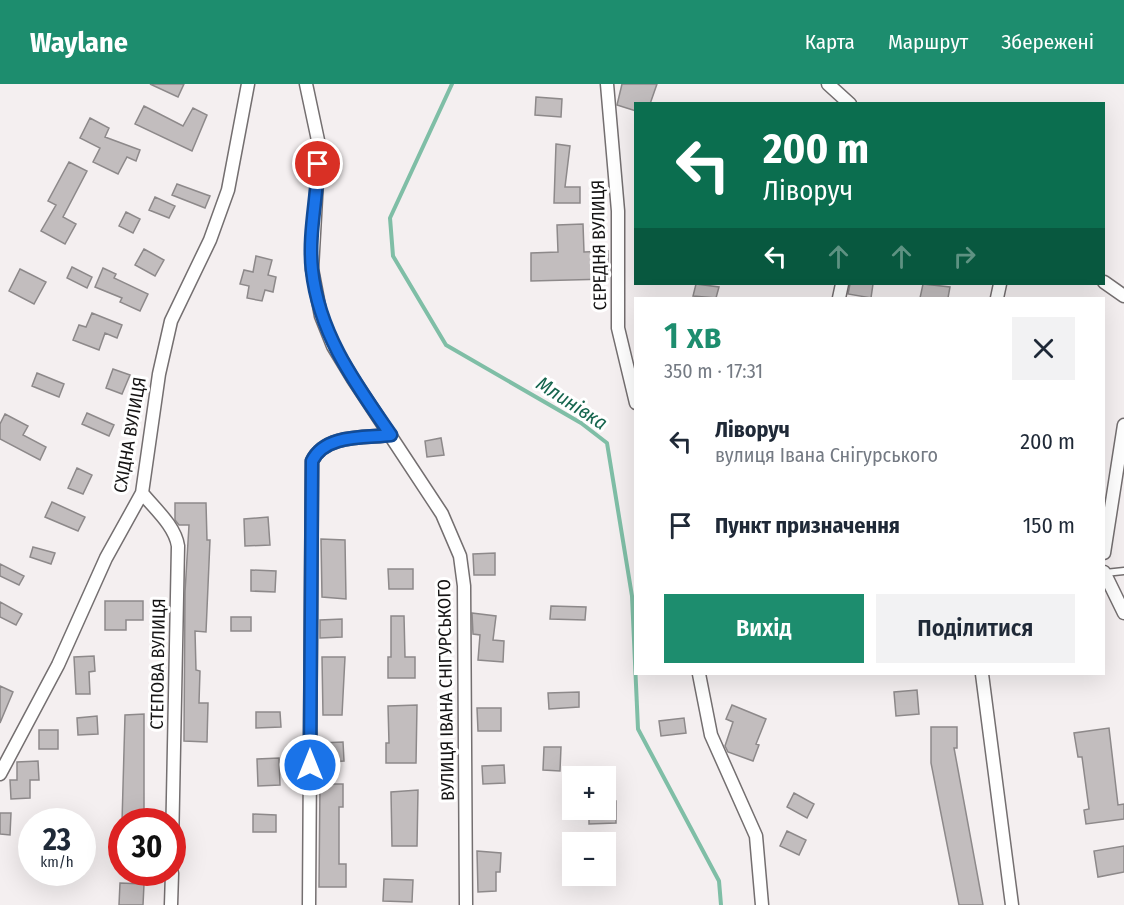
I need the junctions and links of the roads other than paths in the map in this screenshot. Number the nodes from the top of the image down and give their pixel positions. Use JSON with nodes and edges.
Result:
{"nodes":[{"id":1,"x":248,"y":84,"type":"edge"},
{"id":2,"x":306,"y":84,"type":"edge"},
{"id":3,"x":608,"y":84,"type":"edge"},
{"id":4,"x":828,"y":84,"type":"edge"},
{"id":5,"x":848,"y":102,"type":"edge"},
{"id":6,"x":1105,"y":283,"type":"edge"},
{"id":7,"x":1124,"y":297,"type":"edge"},
{"id":8,"x":634,"y":395,"type":"edge"},
{"id":9,"x":1124,"y":425,"type":"edge"},
{"id":10,"x":391,"y":435,"type":"junction"},
{"id":11,"x":142,"y":493,"type":"junction"},
{"id":12,"x":1105,"y":547,"type":"edge"},
{"id":13,"x":1124,"y":571,"type":"edge"},
{"id":14,"x":1105,"y":573,"type":"edge"},
{"id":15,"x":1105,"y":575,"type":"edge"},
{"id":16,"x":1124,"y":613,"type":"edge"},
{"id":17,"x":699,"y":675,"type":"edge"},
{"id":18,"x":982,"y":675,"type":"edge"},
{"id":19,"x":0,"y":774,"type":"edge"},
{"id":20,"x":173,"y":808,"type":"edge"},
{"id":21,"x":172,"y":886,"type":"edge"},
{"id":22,"x":171,"y":905,"type":"edge"},
{"id":23,"x":309,"y":905,"type":"edge"},
{"id":24,"x":466,"y":905,"type":"edge"},
{"id":25,"x":762,"y":905,"type":"edge"},
{"id":26,"x":1012,"y":905,"type":"edge"}],
"edges":[{"from":1,"to":11,"type":"street","name":"СХІДНА ВУЛИЦЯ"},
{"from":2,"to":10,"type":"street","name":"ВУЛИЦЯ ІВАНА СНІГУРСЬКОГО"},
{"from":3,"to":8,"type":"street","name":"СЕРЕДНЯ ВУЛИЦЯ"},
{"from":4,"to":5,"type":"street"},
{"from":6,"to":7,"type":"street"},
{"from":9,"to":12,"type":"street"},
{"from":10,"to":23,"type":"street"},
{"from":10,"to":24,"type":"street","name":"ВУЛИЦЯ ІВАНА СНІГУРСЬКОГО"},
{"from":11,"to":19,"type":"street","name":"СХІДНА ВУЛИЦЯ"},
{"from":11,"to":20,"type":"street","name":"СТЕПОВА ВУЛИЦЯ"},
{"from":13,"to":14,"type":"lane"},
{"from":15,"to":16,"type":"street"},
{"from":17,"to":25,"type":"street"},
{"from":18,"to":26,"type":"street"},
{"from":21,"to":22,"type":"street"}]}
